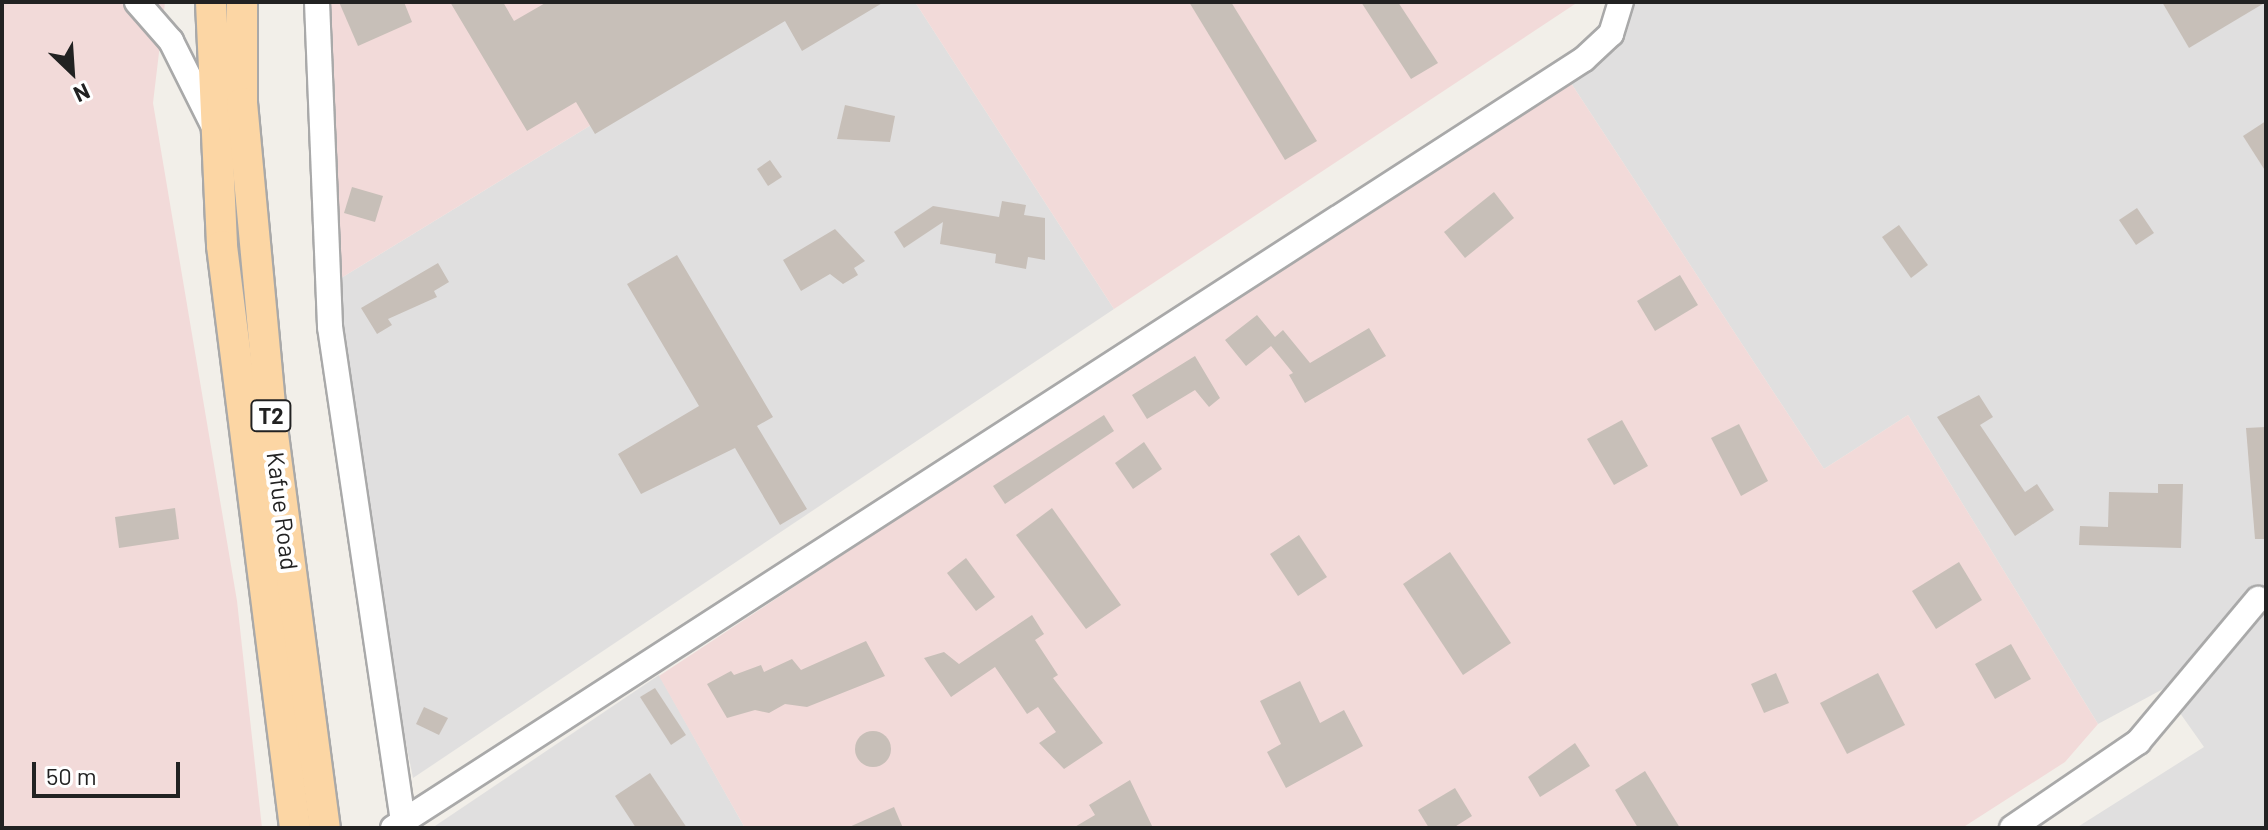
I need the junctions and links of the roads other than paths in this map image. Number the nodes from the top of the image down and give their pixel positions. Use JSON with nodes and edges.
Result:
{"nodes":[{"id":1,"x":137,"y":2,"type":"edge"},
{"id":2,"x":211,"y":2,"type":"edge"},
{"id":3,"x":242,"y":2,"type":"edge"},
{"id":4,"x":317,"y":2,"type":"edge"},
{"id":5,"x":1621,"y":2,"type":"edge"},
{"id":6,"x":214,"y":127,"type":"junction"},
{"id":7,"x":2258,"y":599,"type":"dead end"},
{"id":8,"x":400,"y":826,"type":"edge"},
{"id":9,"x":295,"y":828,"type":"edge"},
{"id":10,"x":325,"y":828,"type":"edge"},
{"id":11,"x":2012,"y":828,"type":"edge"}],
"edges":[{"from":1,"to":6,"type":"street"},
{"from":2,"to":6,"type":"main road","name":"Kafue Road","number":"T2"},
{"from":3,"to":10,"type":"main road","name":"Kafue Road","number":"T2"},
{"from":4,"to":8,"type":"street"},
{"from":5,"to":8,"type":"street"},
{"from":6,"to":9,"type":"main road","name":"Kafue Road","number":"T2"},
{"from":7,"to":11,"type":"street"}]}
